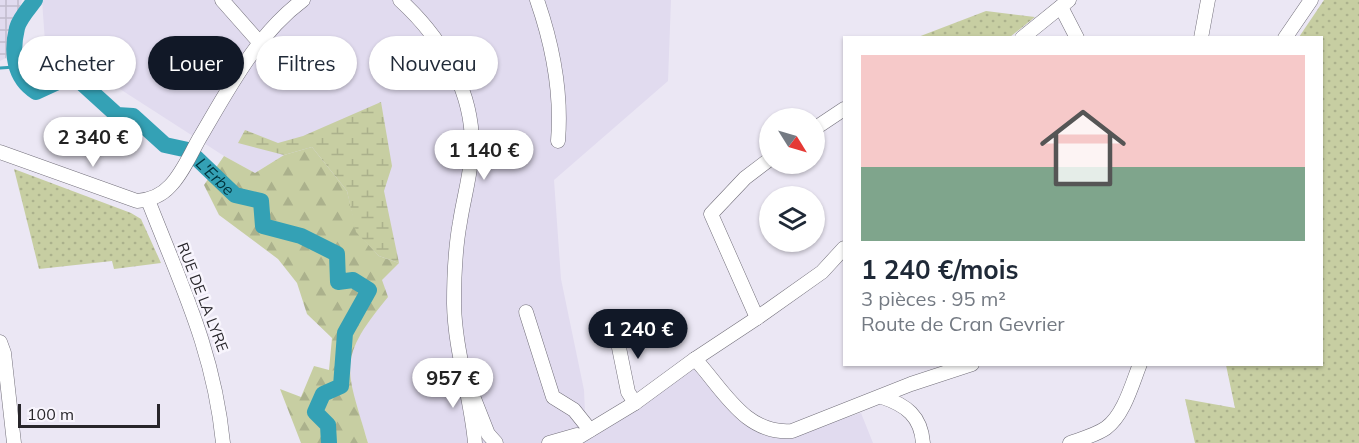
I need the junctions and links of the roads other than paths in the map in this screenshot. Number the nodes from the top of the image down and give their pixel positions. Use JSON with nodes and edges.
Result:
{"nodes":[{"id":1,"x":222,"y":0,"type":"edge"},
{"id":2,"x":303,"y":0,"type":"edge"},
{"id":3,"x":400,"y":0,"type":"edge"},
{"id":4,"x":410,"y":0,"type":"edge"},
{"id":5,"x":537,"y":0,"type":"edge"},
{"id":6,"x":1208,"y":0,"type":"edge"},
{"id":7,"x":1311,"y":0,"type":"edge"},
{"id":8,"x":1065,"y":4,"type":"edge"},
{"id":9,"x":418,"y":17,"type":"junction"},
{"id":10,"x":267,"y":36,"type":"edge"},
{"id":11,"x":1025,"y":36,"type":"edge"},
{"id":12,"x":1076,"y":36,"type":"edge"},
{"id":13,"x":1201,"y":36,"type":"edge"},
{"id":14,"x":1286,"y":36,"type":"edge"},
{"id":15,"x":256,"y":38,"type":"edge"},
{"id":16,"x":256,"y":49,"type":"edge"},
{"id":17,"x":843,"y":110,"type":"edge"},
{"id":18,"x":825,"y":122,"type":"edge"},
{"id":19,"x":558,"y":141,"type":"dead end"},
{"id":20,"x":0,"y":152,"type":"edge"},
{"id":21,"x":759,"y":167,"type":"edge"},
{"id":22,"x":148,"y":200,"type":"junction"},
{"id":23,"x":843,"y":249,"type":"edge"},
{"id":24,"x":526,"y":312,"type":"dead end"},
{"id":25,"x":757,"y":318,"type":"junction"},
{"id":26,"x":615,"y":328,"type":"dead end"},
{"id":27,"x":0,"y":342,"type":"edge"},
{"id":28,"x":695,"y":359,"type":"junction"},
{"id":29,"x":966,"y":366,"type":"edge"},
{"id":30,"x":1139,"y":366,"type":"edge"},
{"id":31,"x":461,"y":370,"type":"junction"},
{"id":32,"x":911,"y":384,"type":"junction"},
{"id":33,"x":882,"y":397,"type":"junction"},
{"id":34,"x":636,"y":403,"type":"junction"},
{"id":35,"x":900,"y":403,"type":"junction"},
{"id":36,"x":586,"y":432,"type":"junction"},
{"id":37,"x":14,"y":443,"type":"edge"},
{"id":38,"x":223,"y":443,"type":"edge"},
{"id":39,"x":475,"y":443,"type":"edge"},
{"id":40,"x":496,"y":443,"type":"edge"},
{"id":41,"x":549,"y":443,"type":"edge"},
{"id":42,"x":569,"y":443,"type":"edge"},
{"id":43,"x":923,"y":443,"type":"edge"},
{"id":44,"x":1070,"y":443,"type":"edge"}],
"edges":[{"from":1,"to":15,"type":"street"},
{"from":2,"to":10,"type":"street"},
{"from":3,"to":9,"type":"street"},
{"from":4,"to":9,"type":"street"},
{"from":5,"to":19,"type":"street"},
{"from":6,"to":13,"type":"street"},
{"from":7,"to":14,"type":"street"},
{"from":8,"to":11,"type":"street"},
{"from":8,"to":12,"type":"street"},
{"from":9,"to":31,"type":"street"},
{"from":16,"to":22,"type":"street"},
{"from":17,"to":18,"type":"street"},
{"from":20,"to":22,"type":"street"},
{"from":21,"to":25,"type":"street"},
{"from":22,"to":38,"type":"street","name":"RUE DE LA LYRE"},
{"from":23,"to":25,"type":"street"},
{"from":24,"to":36,"type":"street"},
{"from":25,"to":28,"type":"street"},
{"from":26,"to":34,"type":"street"},
{"from":27,"to":37,"type":"street"},
{"from":28,"to":33,"type":"street"},
{"from":28,"to":34,"type":"street"},
{"from":29,"to":32,"type":"street"},
{"from":30,"to":44,"type":"street"},
{"from":31,"to":39,"type":"street"},
{"from":31,"to":40,"type":"street"},
{"from":32,"to":33,"type":"street"},
{"from":32,"to":35,"type":"street"},
{"from":33,"to":35,"type":"street"},
{"from":34,"to":36,"type":"street"},
{"from":35,"to":43,"type":"street"},
{"from":36,"to":41,"type":"street"},
{"from":36,"to":42,"type":"street"}]}
